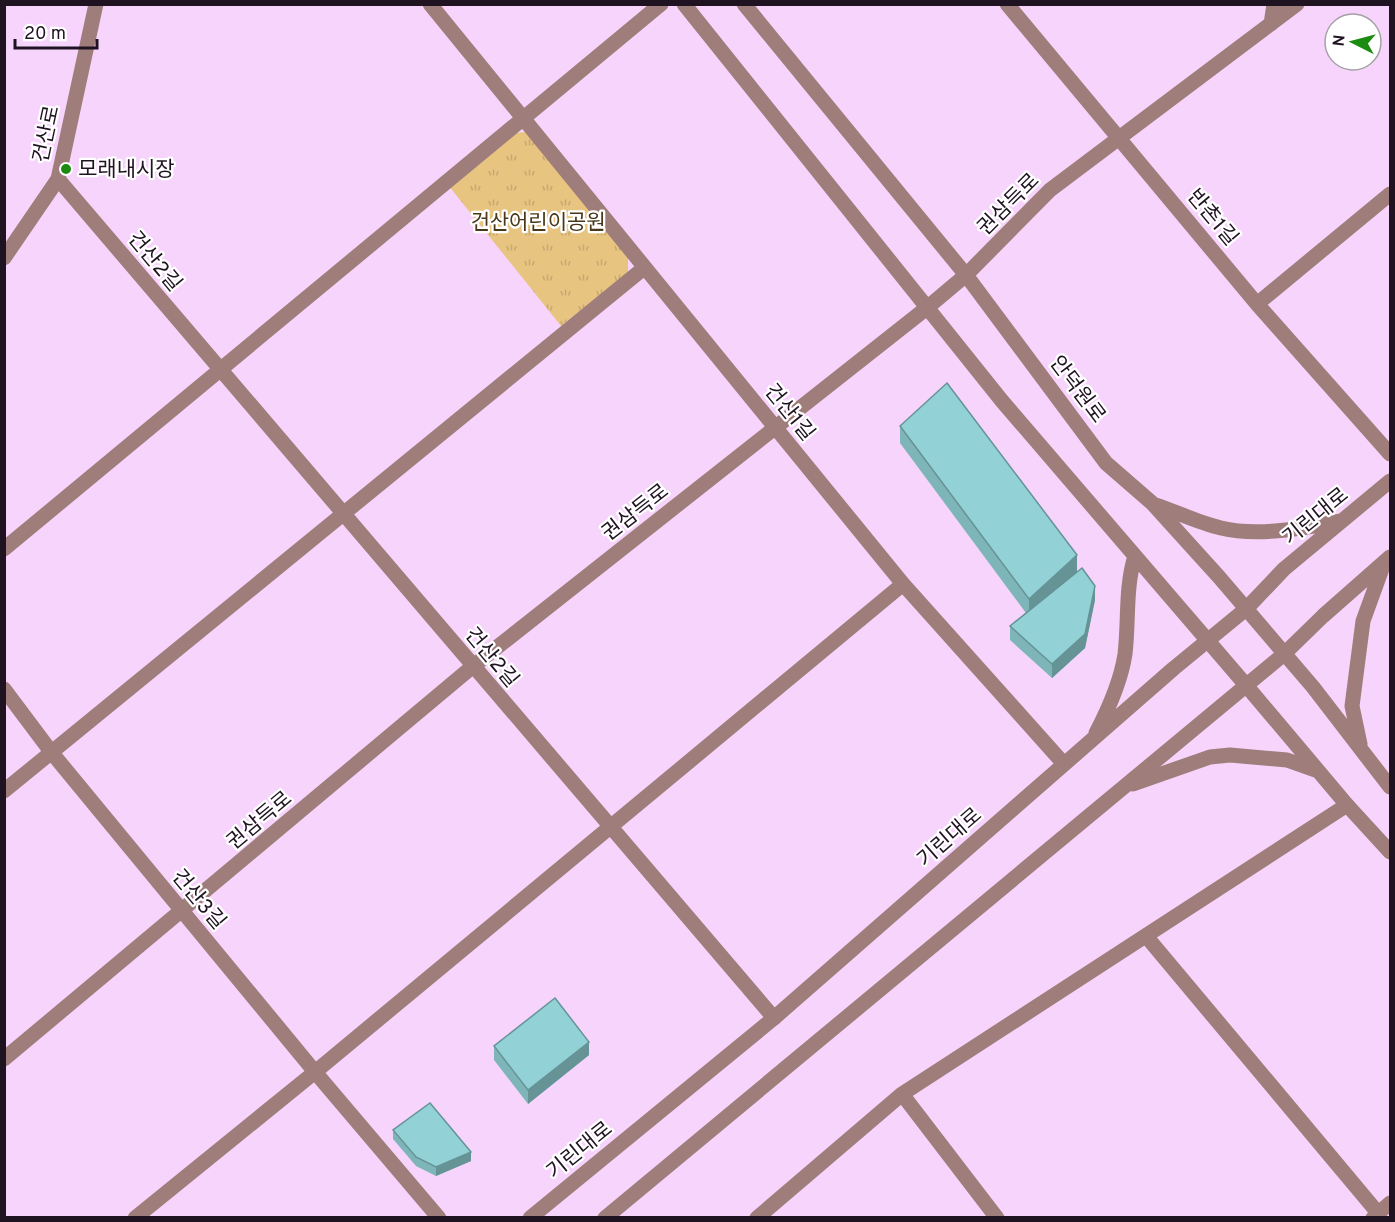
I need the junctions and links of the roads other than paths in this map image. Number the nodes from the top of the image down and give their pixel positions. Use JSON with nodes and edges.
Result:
{"nodes":[{"id":1,"x":96,"y":4,"type":"edge"},
{"id":2,"x":430,"y":4,"type":"edge"},
{"id":3,"x":661,"y":4,"type":"edge"},
{"id":4,"x":684,"y":4,"type":"edge"},
{"id":5,"x":744,"y":4,"type":"edge"},
{"id":6,"x":1007,"y":4,"type":"edge"},
{"id":7,"x":1274,"y":4,"type":"edge"},
{"id":8,"x":1297,"y":4,"type":"edge"},
{"id":9,"x":1271,"y":24,"type":"junction"},
{"id":10,"x":523,"y":118,"type":"junction"},
{"id":11,"x":1119,"y":138,"type":"junction"},
{"id":12,"x":58,"y":179,"type":"junction"},
{"id":13,"x":1390,"y":194,"type":"edge"},
{"id":14,"x":4,"y":258,"type":"edge"},
{"id":15,"x":644,"y":268,"type":"junction"},
{"id":16,"x":966,"y":275,"type":"junction"},
{"id":17,"x":1257,"y":303,"type":"junction"},
{"id":18,"x":928,"y":308,"type":"junction"},
{"id":19,"x":220,"y":370,"type":"junction"},
{"id":20,"x":775,"y":428,"type":"junction"},
{"id":21,"x":1390,"y":454,"type":"edge"},
{"id":22,"x":1390,"y":481,"type":"edge"},
{"id":23,"x":1152,"y":503,"type":"junction"},
{"id":24,"x":343,"y":514,"type":"junction"},
{"id":25,"x":1343,"y":520,"type":"junction"},
{"id":26,"x":4,"y":549,"type":"edge"},
{"id":27,"x":1135,"y":556,"type":"junction"},
{"id":28,"x":1387,"y":559,"type":"edge"},
{"id":29,"x":903,"y":584,"type":"junction"},
{"id":30,"x":1246,"y":609,"type":"junction"},
{"id":31,"x":1208,"y":640,"type":"junction"},
{"id":32,"x":1284,"y":654,"type":"junction"},
{"id":33,"x":472,"y":667,"type":"junction"},
{"id":34,"x":1245,"y":684,"type":"junction"},
{"id":35,"x":4,"y":689,"type":"edge"},
{"id":36,"x":1092,"y":740,"type":"junction"},
{"id":37,"x":1360,"y":747,"type":"junction"},
{"id":38,"x":52,"y":753,"type":"junction"},
{"id":39,"x":1064,"y":764,"type":"junction"},
{"id":40,"x":1318,"y":771,"type":"junction"},
{"id":41,"x":1388,"y":779,"type":"edge"},
{"id":42,"x":1124,"y":787,"type":"junction"},
{"id":43,"x":4,"y":791,"type":"edge"},
{"id":44,"x":1347,"y":805,"type":"junction"},
{"id":45,"x":609,"y":827,"type":"junction"},
{"id":46,"x":1390,"y":852,"type":"edge"},
{"id":47,"x":182,"y":912,"type":"junction"},
{"id":48,"x":1146,"y":936,"type":"junction"},
{"id":49,"x":774,"y":1018,"type":"junction"},
{"id":50,"x":4,"y":1059,"type":"edge"},
{"id":51,"x":315,"y":1072,"type":"junction"},
{"id":52,"x":902,"y":1094,"type":"junction"},
{"id":53,"x":1390,"y":1203,"type":"edge"},
{"id":54,"x":1376,"y":1215,"type":"edge"},
{"id":55,"x":135,"y":1218,"type":"edge"},
{"id":56,"x":439,"y":1218,"type":"edge"},
{"id":57,"x":530,"y":1218,"type":"edge"},
{"id":58,"x":605,"y":1218,"type":"edge"},
{"id":59,"x":757,"y":1218,"type":"edge"},
{"id":60,"x":998,"y":1218,"type":"edge"}],
"edges":[{"from":1,"to":12,"type":"street","name":"건산로"},
{"from":2,"to":10,"type":"street","name":"건산1길"},
{"from":3,"to":10,"type":"street"},
{"from":4,"to":18,"type":"street"},
{"from":5,"to":16,"type":"street","name":"안덕원로"},
{"from":6,"to":11,"type":"street","name":"반촌1길"},
{"from":7,"to":9,"type":"street"},
{"from":8,"to":9,"type":"street","name":"권삼득로"},
{"from":9,"to":11,"type":"street","name":"권삼득로"},
{"from":10,"to":15,"type":"street","name":"건산1길"},
{"from":10,"to":19,"type":"street"},
{"from":11,"to":16,"type":"street","name":"권삼득로"},
{"from":11,"to":17,"type":"street","name":"반촌1길"},
{"from":12,"to":14,"type":"street","name":"건산로"},
{"from":12,"to":19,"type":"street","name":"건산2길"},
{"from":13,"to":17,"type":"street"},
{"from":15,"to":20,"type":"street","name":"건산1길"},
{"from":15,"to":24,"type":"street"},
{"from":16,"to":18,"type":"street","name":"권삼득로"},
{"from":16,"to":23,"type":"street","name":"안덕원로"},
{"from":17,"to":21,"type":"street","name":"반촌1길"},
{"from":18,"to":20,"type":"street","name":"권삼득로"},
{"from":18,"to":27,"type":"street"},
{"from":19,"to":24,"type":"street","name":"건산2길"},
{"from":19,"to":26,"type":"street"},
{"from":20,"to":29,"type":"street","name":"건산1길"},
{"from":20,"to":33,"type":"street","name":"권삼득로"},
{"from":22,"to":25,"type":"street","name":"기린대로"},
{"from":23,"to":25,"type":"street"},
{"from":23,"to":30,"type":"street","name":"안덕원로"},
{"from":24,"to":33,"type":"street","name":"건산2길"},
{"from":24,"to":38,"type":"street"},
{"from":25,"to":30,"type":"street","name":"기린대로"},
{"from":27,"to":31,"type":"street"},
{"from":27,"to":36,"type":"street"},
{"from":28,"to":32,"type":"street"},
{"from":28,"to":37,"type":"street"},
{"from":29,"to":39,"type":"street","name":"건산1길"},
{"from":29,"to":45,"type":"street"},
{"from":30,"to":31,"type":"street","name":"기린대로"},
{"from":30,"to":32,"type":"street","name":"안덕원로"},
{"from":31,"to":34,"type":"street"},
{"from":31,"to":36,"type":"street","name":"기린대로"},
{"from":32,"to":34,"type":"street"},
{"from":32,"to":37,"type":"street","name":"안덕원로"},
{"from":33,"to":45,"type":"street","name":"건산2길"},
{"from":33,"to":47,"type":"street","name":"권삼득로"},
{"from":34,"to":40,"type":"street"},
{"from":34,"to":42,"type":"street"},
{"from":35,"to":38,"type":"street","name":"건산3길"},
{"from":36,"to":39,"type":"street","name":"기린대로"},
{"from":37,"to":41,"type":"street","name":"안덕원로"},
{"from":38,"to":43,"type":"street"},
{"from":38,"to":47,"type":"street","name":"건산3길"},
{"from":39,"to":49,"type":"street","name":"기린대로"},
{"from":40,"to":42,"type":"street"},
{"from":40,"to":44,"type":"street"},
{"from":42,"to":58,"type":"street"},
{"from":44,"to":46,"type":"street"},
{"from":44,"to":48,"type":"street"},
{"from":45,"to":49,"type":"street","name":"건산2길"},
{"from":45,"to":51,"type":"street"},
{"from":47,"to":50,"type":"street","name":"권삼득로"},
{"from":47,"to":51,"type":"street","name":"건산3길"},
{"from":48,"to":52,"type":"street"},
{"from":48,"to":54,"type":"street"},
{"from":49,"to":57,"type":"street","name":"기린대로"},
{"from":51,"to":55,"type":"street"},
{"from":51,"to":56,"type":"street","name":"건산3길"},
{"from":52,"to":59,"type":"street"},
{"from":52,"to":60,"type":"street"},
{"from":53,"to":54,"type":"street"}]}
